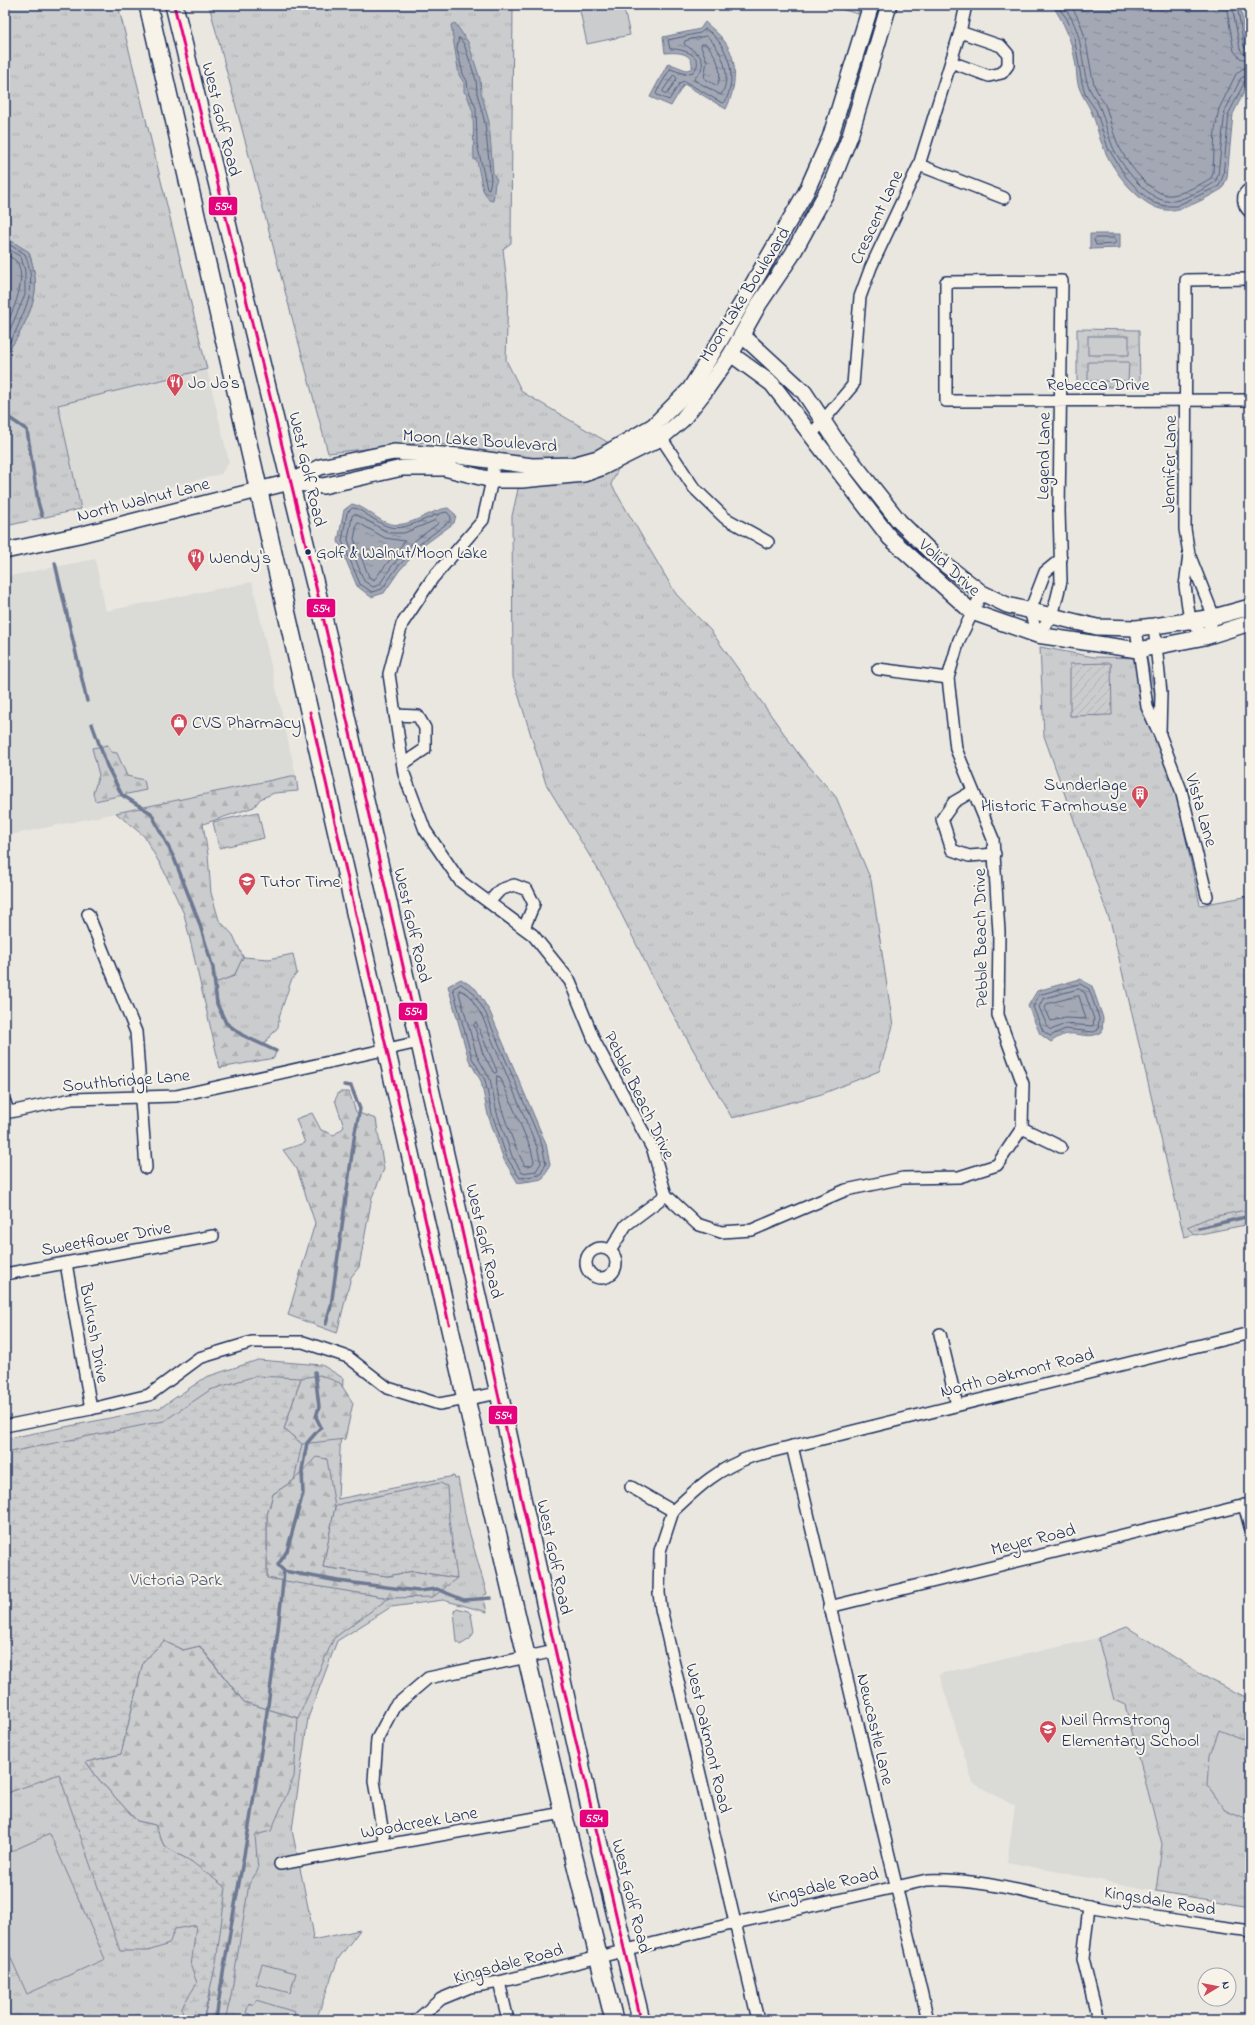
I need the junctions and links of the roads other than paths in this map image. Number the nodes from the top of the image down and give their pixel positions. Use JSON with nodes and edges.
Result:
{"nodes":[{"id":1,"x":148,"y":5,"type":"edge"},
{"id":2,"x":174,"y":5,"type":"edge"},
{"id":3,"x":871,"y":5,"type":"edge"},
{"id":4,"x":889,"y":5,"type":"edge"},
{"id":5,"x":966,"y":5,"type":"edge"},
{"id":6,"x":960,"y":32,"type":"junction"},
{"id":7,"x":951,"y":62,"type":"junction"},
{"id":8,"x":919,"y":165,"type":"junction"},
{"id":9,"x":1250,"y":189,"type":"edge"},
{"id":10,"x":1004,"y":198,"type":"dead end"},
{"id":11,"x":1250,"y":212,"type":"edge"},
{"id":12,"x":1250,"y":278,"type":"edge"},
{"id":13,"x":742,"y":335,"type":"junction"},
{"id":14,"x":731,"y":354,"type":"junction"},
{"id":15,"x":1187,"y":400,"type":"junction"},
{"id":16,"x":1250,"y":400,"type":"edge"},
{"id":17,"x":946,"y":401,"type":"joint"},
{"id":18,"x":1062,"y":402,"type":"junction"},
{"id":19,"x":822,"y":422,"type":"junction"},
{"id":20,"x":657,"y":432,"type":"junction"},
{"id":21,"x":812,"y":434,"type":"junction"},
{"id":22,"x":494,"y":462,"type":"junction"},
{"id":23,"x":492,"y":480,"type":"junction"},
{"id":24,"x":290,"y":482,"type":"junction"},
{"id":25,"x":260,"y":489,"type":"junction"},
{"id":26,"x":768,"y":542,"type":"dead end"},
{"id":27,"x":5,"y":551,"type":"edge"},
{"id":28,"x":1189,"y":554,"type":"junction"},
{"id":29,"x":1060,"y":559,"type":"junction"},
{"id":30,"x":982,"y":593,"type":"junction"},
{"id":31,"x":1250,"y":607,"type":"edge"},
{"id":32,"x":1030,"y":611,"type":"junction"},
{"id":33,"x":972,"y":612,"type":"junction"},
{"id":34,"x":1052,"y":617,"type":"junction"},
{"id":35,"x":1214,"y":617,"type":"junction"},
{"id":36,"x":1190,"y":621,"type":"junction"},
{"id":37,"x":1250,"y":624,"type":"edge"},
{"id":38,"x":1154,"y":626,"type":"junction"},
{"id":39,"x":1136,"y":628,"type":"junction"},
{"id":40,"x":1037,"y":635,"type":"junction"},
{"id":41,"x":1205,"y":637,"type":"junction"},
{"id":42,"x":1156,"y":648,"type":"junction"},
{"id":43,"x":1138,"y":650,"type":"junction"},
{"id":44,"x":878,"y":669,"type":"dead end"},
{"id":45,"x":948,"y":678,"type":"junction"},
{"id":46,"x":395,"y":715,"type":"junction"},
{"id":47,"x":1160,"y":735,"type":"junction"},
{"id":48,"x":403,"y":764,"type":"junction"},
{"id":49,"x":973,"y":791,"type":"junction"},
{"id":50,"x":994,"y":854,"type":"junction"},
{"id":51,"x":1207,"y":896,"type":"dead end"},
{"id":52,"x":489,"y":902,"type":"junction"},
{"id":53,"x":88,"y":914,"type":"dead end"},
{"id":54,"x":524,"y":928,"type":"junction"},
{"id":55,"x":419,"y":1042,"type":"junction"},
{"id":56,"x":385,"y":1050,"type":"junction"},
{"id":57,"x":141,"y":1097,"type":"junction"},
{"id":58,"x":6,"y":1109,"type":"edge"},
{"id":59,"x":1022,"y":1128,"type":"junction"},
{"id":60,"x":1061,"y":1147,"type":"dead end"},
{"id":61,"x":146,"y":1168,"type":"dead end"},
{"id":62,"x":666,"y":1195,"type":"junction"},
{"id":63,"x":213,"y":1236,"type":"dead end"},
{"id":64,"x":610,"y":1251,"type":"dead end"},
{"id":65,"x":66,"y":1263,"type":"junction"},
{"id":66,"x":5,"y":1274,"type":"edge"},
{"id":67,"x":1250,"y":1332,"type":"edge"},
{"id":68,"x":940,"y":1334,"type":"dead end"},
{"id":69,"x":499,"y":1393,"type":"junction"},
{"id":70,"x":466,"y":1399,"type":"junction"},
{"id":71,"x":957,"y":1405,"type":"junction"},
{"id":72,"x":91,"y":1409,"type":"junction"},
{"id":73,"x":5,"y":1426,"type":"edge"},
{"id":74,"x":792,"y":1446,"type":"junction"},
{"id":75,"x":632,"y":1487,"type":"dead end"},
{"id":76,"x":1247,"y":1505,"type":"edge"},
{"id":77,"x":674,"y":1511,"type":"junction"},
{"id":78,"x":1250,"y":1527,"type":"edge"},
{"id":79,"x":829,"y":1607,"type":"junction"},
{"id":80,"x":555,"y":1650,"type":"junction"},
{"id":81,"x":527,"y":1657,"type":"junction"},
{"id":82,"x":563,"y":1813,"type":"junction"},
{"id":83,"x":385,"y":1845,"type":"junction"},
{"id":84,"x":280,"y":1864,"type":"dead end"},
{"id":85,"x":896,"y":1886,"type":"junction"},
{"id":86,"x":1089,"y":1906,"type":"junction"},
{"id":87,"x":735,"y":1923,"type":"junction"},
{"id":88,"x":1250,"y":1932,"type":"edge"},
{"id":89,"x":624,"y":1950,"type":"junction"},
{"id":90,"x":599,"y":1957,"type":"junction"},
{"id":91,"x":499,"y":1982,"type":"junction"},
{"id":92,"x":417,"y":2020,"type":"edge"},
{"id":93,"x":508,"y":2020,"type":"edge"},
{"id":94,"x":614,"y":2020,"type":"edge"},
{"id":95,"x":641,"y":2020,"type":"edge"},
{"id":96,"x":758,"y":2020,"type":"edge"},
{"id":97,"x":928,"y":2020,"type":"edge"},
{"id":98,"x":1098,"y":2020,"type":"edge"}],
"edges":[{"from":1,"to":25,"type":"main road"},
{"from":2,"to":24,"type":"main road","name":"West Golf Road"},
{"from":3,"to":20,"type":"street","name":"Moon Lake Boulevard"},
{"from":4,"to":13,"type":"street","name":"Moon Lake Boulevard"},
{"from":5,"to":6,"type":"street","name":"Crescent Lane"},
{"from":6,"to":7,"type":"street","name":"Crescent Lane"},
{"from":6,"to":7,"type":"street"},
{"from":7,"to":8,"type":"street","name":"Crescent Lane"},
{"from":8,"to":10,"type":"street"},
{"from":8,"to":19,"type":"street","name":"Crescent Lane"},
{"from":9,"to":11,"type":"street"},
{"from":12,"to":15,"type":"street","name":"Jennifer Lane"},
{"from":13,"to":14,"type":"street","name":"Moon Lake Boulevard"},
{"from":13,"to":19,"type":"street","name":"Volid Drive"},
{"from":14,"to":20,"type":"street","name":"Moon Lake Boulevard"},
{"from":14,"to":21,"type":"street","name":"Volid Drive"},
{"from":15,"to":16,"type":"street","name":"Rebecca Drive"},
{"from":15,"to":18,"type":"street","name":"Rebecca Drive"},
{"from":15,"to":28,"type":"street","name":"Jennifer Lane"},
{"from":17,"to":18,"type":"street","name":"Rebecca Drive"},
{"from":17,"to":18,"type":"street","name":"Legend Lane"},
{"from":18,"to":29,"type":"street","name":"Legend Lane"},
{"from":19,"to":21,"type":"street","name":"Crescent Lane"},
{"from":19,"to":30,"type":"street","name":"Volid Drive"},
{"from":20,"to":22,"type":"street","name":"Moon Lake Boulevard"},
{"from":20,"to":23,"type":"street","name":"Moon Lake Boulevard"},
{"from":20,"to":26,"type":"street"},
{"from":21,"to":33,"type":"street","name":"Volid Drive"},
{"from":22,"to":23,"type":"street","name":"Pebble Beach Drive"},
{"from":22,"to":24,"type":"street","name":"Moon Lake Boulevard"},
{"from":23,"to":24,"type":"street","name":"Moon Lake Boulevard"},
{"from":23,"to":46,"type":"street","name":"Pebble Beach Drive"},
{"from":24,"to":25,"type":"street","name":"North Walnut Lane"},
{"from":24,"to":55,"type":"main road","name":"West Golf Road"},
{"from":25,"to":27,"type":"street","name":"North Walnut Lane"},
{"from":25,"to":56,"type":"main road"},
{"from":28,"to":35,"type":"street","name":"Jennifer Lane"},
{"from":28,"to":36,"type":"street","name":"Jennifer Lane"},
{"from":29,"to":32,"type":"street"},
{"from":29,"to":34,"type":"street","name":"Legend Lane"},
{"from":30,"to":32,"type":"street","name":"Volid Drive"},
{"from":30,"to":33,"type":"street","name":"Pebble Beach Drive"},
{"from":31,"to":35,"type":"street","name":"Volid Drive"},
{"from":32,"to":34,"type":"street","name":"Volid Drive"},
{"from":32,"to":40,"type":"street"},
{"from":33,"to":40,"type":"street","name":"Volid Drive"},
{"from":33,"to":45,"type":"street","name":"Pebble Beach Drive"},
{"from":34,"to":39,"type":"street","name":"Volid Drive"},
{"from":34,"to":40,"type":"street","name":"Legend Lane"},
{"from":35,"to":36,"type":"street","name":"Volid Drive"},
{"from":35,"to":41,"type":"street"},
{"from":36,"to":38,"type":"street","name":"Volid Drive"},
{"from":36,"to":41,"type":"street"},
{"from":37,"to":41,"type":"street","name":"Volid Drive"},
{"from":38,"to":39,"type":"street","name":"Volid Drive"},
{"from":38,"to":42,"type":"street","name":"Vista Lane"},
{"from":39,"to":43,"type":"street","name":"Vista Lane"},
{"from":40,"to":43,"type":"street","name":"Volid Drive"},
{"from":41,"to":42,"type":"street","name":"Volid Drive"},
{"from":42,"to":43,"type":"street","name":"Volid Drive"},
{"from":42,"to":47,"type":"street","name":"Vista Lane"},
{"from":43,"to":47,"type":"street","name":"Vista Lane"},
{"from":44,"to":45,"type":"street"},
{"from":45,"to":49,"type":"street","name":"Pebble Beach Drive"},
{"from":46,"to":48,"type":"street","name":"Pebble Beach Drive"},
{"from":46,"to":48,"type":"street"},
{"from":47,"to":51,"type":"street","name":"Vista Lane"},
{"from":48,"to":52,"type":"street","name":"Pebble Beach Drive"},
{"from":49,"to":50,"type":"street","name":"Pebble Beach Drive"},
{"from":49,"to":50,"type":"street","name":"Pebble Beach Drive"},
{"from":50,"to":59,"type":"street","name":"Pebble Beach Drive"},
{"from":52,"to":54,"type":"street","name":"Pebble Beach Drive"},
{"from":52,"to":54,"type":"street"},
{"from":53,"to":57,"type":"street"},
{"from":54,"to":62,"type":"street","name":"Pebble Beach Drive"},
{"from":55,"to":56,"type":"street","name":"Southbridge Lane"},
{"from":55,"to":69,"type":"main road","name":"West Golf Road"},
{"from":56,"to":57,"type":"street","name":"Southbridge Lane"},
{"from":56,"to":70,"type":"main road"},
{"from":57,"to":58,"type":"street","name":"Southbridge Lane"},
{"from":57,"to":61,"type":"street"},
{"from":59,"to":60,"type":"street"},
{"from":59,"to":62,"type":"street"},
{"from":62,"to":64,"type":"street"},
{"from":63,"to":65,"type":"street","name":"Sweetflower Drive"},
{"from":65,"to":66,"type":"street","name":"Sweetflower Drive"},
{"from":65,"to":72,"type":"street","name":"Bulrush Drive"},
{"from":67,"to":71,"type":"street","name":"North Oakmont Road"},
{"from":68,"to":71,"type":"street"},
{"from":69,"to":70,"type":"street"},
{"from":69,"to":80,"type":"main road","name":"West Golf Road"},
{"from":70,"to":72,"type":"street"},
{"from":70,"to":81,"type":"main road"},
{"from":71,"to":74,"type":"street","name":"North Oakmont Road"},
{"from":72,"to":73,"type":"street"},
{"from":74,"to":77,"type":"street","name":"North Oakmont Road"},
{"from":74,"to":79,"type":"street","name":"Newcastle Lane"},
{"from":75,"to":77,"type":"street"},
{"from":76,"to":78,"type":"street","name":"Meyer Road"},
{"from":76,"to":79,"type":"street","name":"Meyer Road"},
{"from":77,"to":87,"type":"street","name":"West Oakmont Road"},
{"from":79,"to":85,"type":"street","name":"Newcastle Lane"},
{"from":80,"to":81,"type":"street"},
{"from":80,"to":89,"type":"main road","name":"West Golf Road"},
{"from":81,"to":82,"type":"main road"},
{"from":81,"to":83,"type":"street"},
{"from":82,"to":83,"type":"street","name":"Woodcreek Lane"},
{"from":82,"to":90,"type":"main road"},
{"from":83,"to":84,"type":"street","name":"Woodcreek Lane"},
{"from":85,"to":86,"type":"street","name":"Kingsdale Road"},
{"from":85,"to":87,"type":"street","name":"Kingsdale Road"},
{"from":85,"to":97,"type":"street","name":"Newcastle Lane"},
{"from":86,"to":88,"type":"street","name":"Kingsdale Road"},
{"from":86,"to":98,"type":"street"},
{"from":87,"to":89,"type":"street","name":"Kingsdale Road"},
{"from":87,"to":96,"type":"street","name":"West Oakmont Road"},
{"from":89,"to":90,"type":"street","name":"Kingsdale Road"},
{"from":89,"to":95,"type":"main road","name":"West Golf Road"},
{"from":90,"to":91,"type":"street","name":"Kingsdale Road"},
{"from":90,"to":94,"type":"main road"},
{"from":91,"to":92,"type":"street","name":"Kingsdale Road"},
{"from":91,"to":93,"type":"street"}]}
